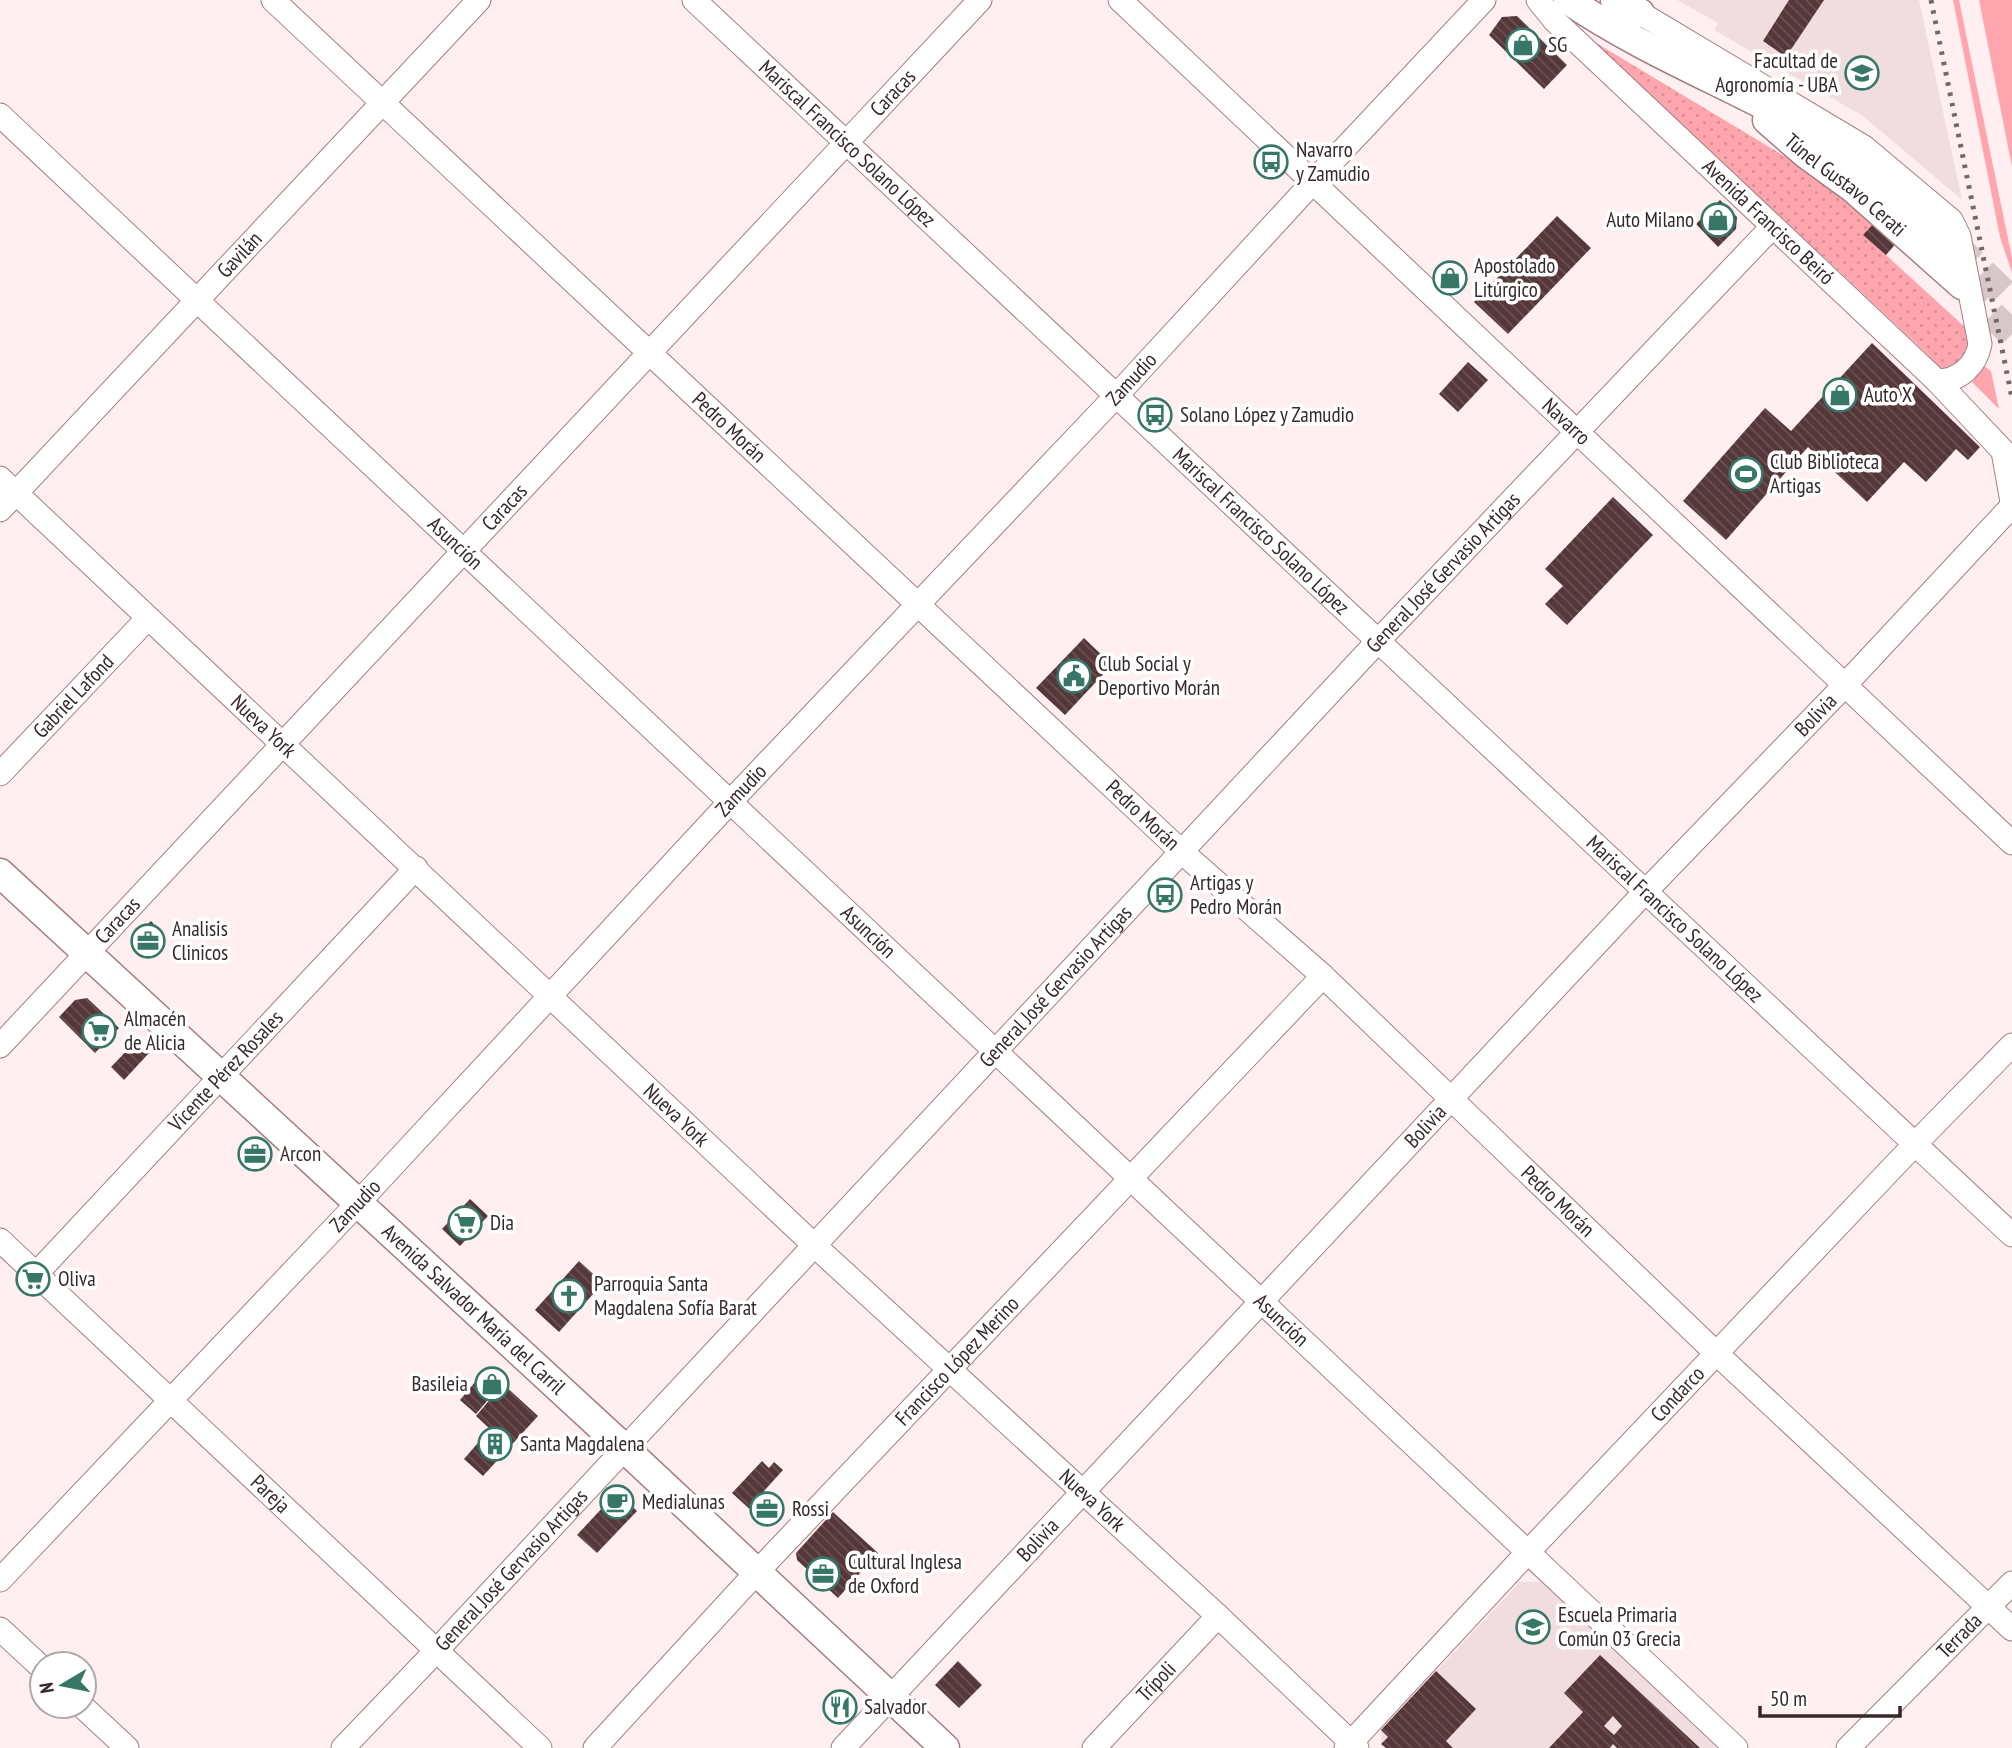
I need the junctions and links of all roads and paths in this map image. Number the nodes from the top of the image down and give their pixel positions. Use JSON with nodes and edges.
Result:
{"nodes":[{"id":1,"x":273,"y":0,"type":"edge"},
{"id":2,"x":479,"y":0,"type":"edge"},
{"id":3,"x":694,"y":0,"type":"edge"},
{"id":4,"x":980,"y":0,"type":"edge"},
{"id":5,"x":1120,"y":0,"type":"edge"},
{"id":6,"x":1484,"y":0,"type":"edge"},
{"id":7,"x":1538,"y":0,"type":"edge"},
{"id":8,"x":1568,"y":0,"type":"edge"},
{"id":9,"x":1615,"y":0,"type":"edge"},
{"id":10,"x":1640,"y":13,"type":"joint"},
{"id":11,"x":1727,"y":86,"type":"junction"},
{"id":12,"x":382,"y":102,"type":"junction"},
{"id":13,"x":0,"y":115,"type":"edge"},
{"id":14,"x":844,"y":142,"type":"junction"},
{"id":15,"x":1313,"y":182,"type":"junction"},
{"id":16,"x":1772,"y":227,"type":"junction"},
{"id":17,"x":1954,"y":243,"type":"tunnel mouth"},
{"id":18,"x":1962,"y":285,"type":"tunnel mouth"},
{"id":19,"x":197,"y":300,"type":"junction"},
{"id":20,"x":649,"y":352,"type":"junction"},
{"id":21,"x":1937,"y":381,"type":"junction"},
{"id":22,"x":1116,"y":396,"type":"junction"},
{"id":23,"x":1577,"y":432,"type":"junction"},
{"id":24,"x":8,"y":485,"type":"edge"},
{"id":25,"x":2012,"y":504,"type":"edge"},
{"id":26,"x":0,"y":510,"type":"edge"},
{"id":27,"x":463,"y":551,"type":"junction"},
{"id":28,"x":918,"y":603,"type":"junction"},
{"id":29,"x":148,"y":618,"type":"junction"},
{"id":30,"x":1378,"y":641,"type":"junction"},
{"id":31,"x":1845,"y":685,"type":"junction"},
{"id":32,"x":282,"y":746,"type":"junction"},
{"id":33,"x":0,"y":774,"type":"edge"},
{"id":34,"x":730,"y":802,"type":"junction"},
{"id":35,"x":2012,"y":843,"type":"edge"},
{"id":36,"x":1183,"y":853,"type":"junction"},
{"id":37,"x":416,"y":868,"type":"junction"},
{"id":38,"x":0,"y":873,"type":"edge"},
{"id":39,"x":1646,"y":892,"type":"junction"},
{"id":40,"x":87,"y":953,"type":"junction"},
{"id":41,"x":1323,"y":976,"type":"junction"},
{"id":42,"x":551,"y":998,"type":"junction"},
{"id":43,"x":2012,"y":1045,"type":"edge"},
{"id":44,"x":0,"y":1046,"type":"edge"},
{"id":45,"x":996,"y":1052,"type":"junction"},
{"id":46,"x":220,"y":1076,"type":"junction"},
{"id":47,"x":1451,"y":1101,"type":"junction"},
{"id":48,"x":1914,"y":1145,"type":"junction"},
{"id":49,"x":1131,"y":1179,"type":"junction"},
{"id":50,"x":359,"y":1203,"type":"junction"},
{"id":51,"x":2012,"y":1235,"type":"edge"},
{"id":52,"x":0,"y":1240,"type":"edge"},
{"id":53,"x":814,"y":1245,"type":"junction"},
{"id":54,"x":36,"y":1274,"type":"junction"},
{"id":55,"x":1261,"y":1302,"type":"junction"},
{"id":56,"x":1716,"y":1353,"type":"junction"},
{"id":57,"x":949,"y":1370,"type":"junction"},
{"id":58,"x":170,"y":1400,"type":"junction"},
{"id":59,"x":624,"y":1448,"type":"junction"},
{"id":60,"x":1083,"y":1491,"type":"junction"},
{"id":61,"x":1528,"y":1552,"type":"junction"},
{"id":62,"x":756,"y":1573,"type":"junction"},
{"id":63,"x":0,"y":1580,"type":"edge"},
{"id":64,"x":2012,"y":1583,"type":"edge"},
{"id":65,"x":1990,"y":1608,"type":"junction"},
{"id":66,"x":1218,"y":1616,"type":"junction"},
{"id":67,"x":0,"y":1629,"type":"edge"},
{"id":68,"x":2012,"y":1629,"type":"edge"},
{"id":69,"x":436,"y":1651,"type":"junction"},
{"id":70,"x":28,"y":1655,"type":"edge"},
{"id":71,"x":891,"y":1697,"type":"junction"},
{"id":72,"x":97,"y":1720,"type":"edge"},
{"id":73,"x":1351,"y":1746,"type":"edge"},
{"id":74,"x":127,"y":1748,"type":"edge"},
{"id":75,"x":343,"y":1748,"type":"edge"},
{"id":76,"x":540,"y":1748,"type":"edge"},
{"id":77,"x":596,"y":1748,"type":"edge"},
{"id":78,"x":843,"y":1748,"type":"edge"},
{"id":79,"x":945,"y":1748,"type":"edge"},
{"id":80,"x":1094,"y":1748,"type":"edge"},
{"id":81,"x":1736,"y":1748,"type":"edge"},
{"id":82,"x":1848,"y":1748,"type":"edge"}],
"edges":[{"from":1,"to":12,"type":"street","name":"Pedro Morán"},
{"from":2,"to":12,"type":"street","name":"Gavilán"},
{"from":3,"to":14,"type":"street","name":"Mariscal Francisco Solano López"},
{"from":4,"to":14,"type":"street","name":"Caracas"},
{"from":5,"to":15,"type":"street","name":"Navarro"},
{"from":6,"to":15,"type":"street","name":"Zamudio"},
{"from":7,"to":16,"type":"street","name":"Avenida Francisco Beiró"},
{"from":8,"to":11,"type":"main road","name":"Túnel Gustavo Cerati"},
{"from":9,"to":10,"type":"main road"},
{"from":10,"to":21,"type":"street"},
{"from":11,"to":17,"type":"main road","name":"Túnel Gustavo Cerati"},
{"from":11,"to":18,"type":"main road","name":"Túnel Gustavo Cerati"},
{"from":12,"to":19,"type":"street","name":"Gavilán"},
{"from":12,"to":20,"type":"street","name":"Pedro Morán"},
{"from":13,"to":19,"type":"street","name":"Asunción"},
{"from":14,"to":20,"type":"street","name":"Caracas"},
{"from":14,"to":22,"type":"street","name":"Mariscal Francisco Solano López"},
{"from":15,"to":22,"type":"street","name":"Zamudio"},
{"from":15,"to":23,"type":"street","name":"Navarro"},
{"from":16,"to":21,"type":"street","name":"Avenida Francisco Beiró"},
{"from":16,"to":23,"type":"street","name":"General José Gervasio Artigas"},
{"from":19,"to":24,"type":"street","name":"Gavilán"},
{"from":19,"to":27,"type":"street","name":"Asunción"},
{"from":20,"to":27,"type":"street","name":"Caracas"},
{"from":20,"to":28,"type":"street","name":"Pedro Morán"},
{"from":21,"to":25,"type":"street","name":"Avenida Francisco Beiró"},
{"from":22,"to":28,"type":"street","name":"Zamudio"},
{"from":22,"to":30,"type":"street","name":"Mariscal Francisco Solano López"},
{"from":23,"to":30,"type":"street","name":"General José Gervasio Artigas"},
{"from":23,"to":31,"type":"street","name":"Navarro"},
{"from":24,"to":26,"type":"street","name":"Gavilán"},
{"from":24,"to":29,"type":"street","name":"Nueva York"},
{"from":25,"to":31,"type":"street","name":"Bolivia"},
{"from":27,"to":32,"type":"street","name":"Caracas"},
{"from":27,"to":34,"type":"street","name":"Asunción"},
{"from":28,"to":34,"type":"street","name":"Zamudio"},
{"from":28,"to":36,"type":"street","name":"Pedro Morán"},
{"from":29,"to":32,"type":"street","name":"Nueva York"},
{"from":29,"to":33,"type":"street","name":"Gabriel Lafond"},
{"from":30,"to":36,"type":"street","name":"General José Gervasio Artigas"},
{"from":30,"to":39,"type":"street","name":"Mariscal Francisco Solano López"},
{"from":31,"to":35,"type":"street","name":"Navarro"},
{"from":31,"to":39,"type":"street","name":"Bolivia"},
{"from":32,"to":37,"type":"street","name":"Nueva York"},
{"from":32,"to":40,"type":"street","name":"Caracas"},
{"from":34,"to":42,"type":"street","name":"Zamudio"},
{"from":34,"to":45,"type":"street","name":"Asunción"},
{"from":36,"to":41,"type":"street","name":"Pedro Morán"},
{"from":36,"to":45,"type":"street","name":"General José Gervasio Artigas"},
{"from":37,"to":42,"type":"street","name":"Nueva York"},
{"from":37,"to":46,"type":"street","name":"Vicente Pérez Rosales"},
{"from":38,"to":40,"type":"main road","name":"Avenida Salvador María del Carril"},
{"from":39,"to":47,"type":"street","name":"Bolivia"},
{"from":39,"to":48,"type":"street","name":"Mariscal Francisco Solano López"},
{"from":40,"to":44,"type":"street","name":"Caracas"},
{"from":40,"to":46,"type":"main road","name":"Avenida Salvador María del Carril"},
{"from":41,"to":47,"type":"street","name":"Pedro Morán"},
{"from":41,"to":49,"type":"street","name":"Francisco López Merino"},
{"from":42,"to":50,"type":"street","name":"Zamudio"},
{"from":42,"to":53,"type":"street","name":"Nueva York"},
{"from":43,"to":48,"type":"street","name":"Condarco"},
{"from":45,"to":49,"type":"street","name":"Asunción"},
{"from":45,"to":53,"type":"street","name":"General José Gervasio Artigas"},
{"from":46,"to":50,"type":"main road","name":"Avenida Salvador María del Carril"},
{"from":46,"to":54,"type":"street","name":"Vicente Pérez Rosales"},
{"from":47,"to":55,"type":"street","name":"Bolivia"},
{"from":47,"to":56,"type":"street","name":"Pedro Morán"},
{"from":48,"to":51,"type":"street","name":"Mariscal Francisco Solano López"},
{"from":48,"to":56,"type":"street","name":"Condarco"},
{"from":49,"to":55,"type":"street","name":"Asunción"},
{"from":49,"to":57,"type":"street","name":"Francisco López Merino"},
{"from":50,"to":58,"type":"street","name":"Zamudio"},
{"from":50,"to":59,"type":"main road","name":"Avenida Salvador María del Carril"},
{"from":52,"to":54,"type":"street","name":"Pareja"},
{"from":53,"to":57,"type":"street","name":"Nueva York"},
{"from":53,"to":59,"type":"street","name":"General José Gervasio Artigas"},
{"from":54,"to":58,"type":"street","name":"Pareja"},
{"from":55,"to":60,"type":"street","name":"Bolivia"},
{"from":55,"to":61,"type":"street","name":"Asunción"},
{"from":56,"to":61,"type":"street","name":"Condarco"},
{"from":56,"to":65,"type":"street","name":"Pedro Morán"},
{"from":57,"to":60,"type":"street","name":"Nueva York"},
{"from":57,"to":62,"type":"street","name":"Francisco López Merino"},
{"from":58,"to":63,"type":"street","name":"Zamudio"},
{"from":58,"to":69,"type":"street","name":"Pareja"},
{"from":59,"to":62,"type":"main road","name":"Avenida Salvador María del Carril"},
{"from":59,"to":69,"type":"street","name":"General José Gervasio Artigas"},
{"from":60,"to":66,"type":"street","name":"Nueva York"},
{"from":60,"to":71,"type":"street","name":"Bolivia"},
{"from":61,"to":73,"type":"street","name":"Condarco"},
{"from":61,"to":81,"type":"street","name":"Asunción"},
{"from":62,"to":71,"type":"main road","name":"Avenida Salvador María del Carril"},
{"from":62,"to":77,"type":"street","name":"Francisco López Merino"},
{"from":64,"to":65,"type":"street","name":"Terrada"},
{"from":65,"to":68,"type":"street","name":"Pedro Morán"},
{"from":65,"to":82,"type":"street","name":"Terrada"},
{"from":66,"to":73,"type":"street","name":"Nueva York"},
{"from":66,"to":80,"type":"street","name":"Trípoli"},
{"from":67,"to":70,"type":"street"},
{"from":69,"to":75,"type":"street","name":"General José Gervasio Artigas"},
{"from":69,"to":76,"type":"street","name":"Pareja"},
{"from":71,"to":78,"type":"street","name":"Bolivia"},
{"from":71,"to":79,"type":"main road","name":"Avenida Salvador María del Carril"},
{"from":72,"to":74,"type":"street"}]}
